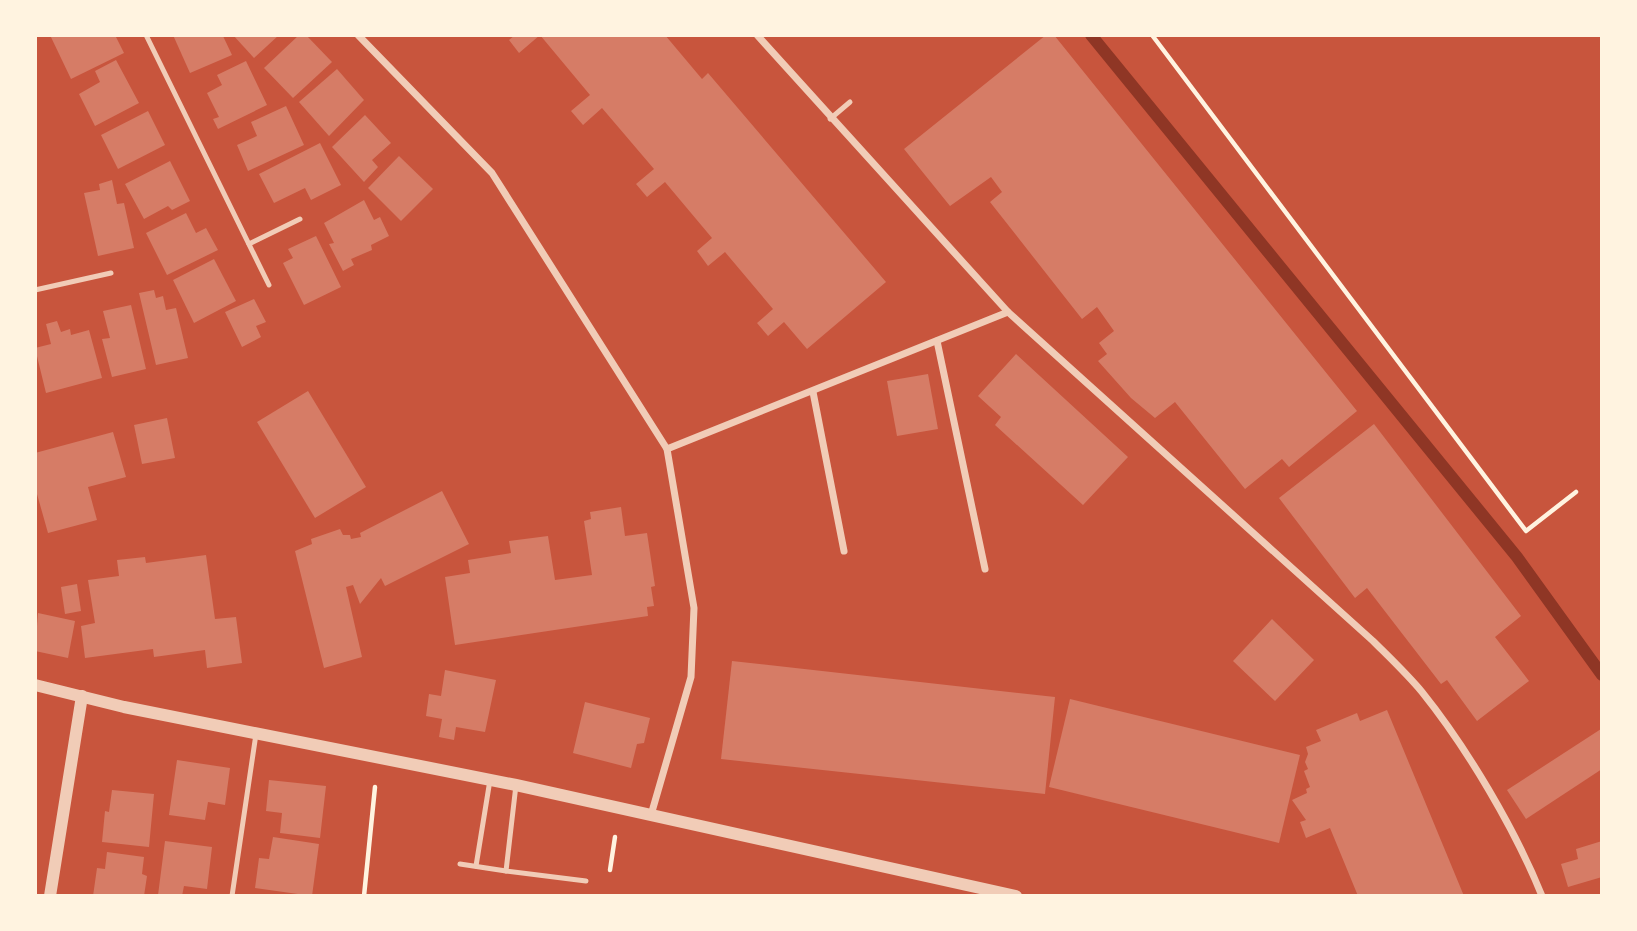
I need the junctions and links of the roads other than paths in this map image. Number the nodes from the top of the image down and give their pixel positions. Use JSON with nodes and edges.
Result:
{"nodes":[{"id":1,"x":146,"y":35,"type":"edge"},
{"id":2,"x":358,"y":35,"type":"edge"},
{"id":3,"x":757,"y":35,"type":"edge"},
{"id":4,"x":850,"y":102,"type":"dead end"},
{"id":5,"x":830,"y":119,"type":"junction"},
{"id":6,"x":300,"y":219,"type":"dead end"},
{"id":7,"x":249,"y":244,"type":"junction"},
{"id":8,"x":111,"y":273,"type":"dead end"},
{"id":9,"x":269,"y":285,"type":"dead end"},
{"id":10,"x":35,"y":290,"type":"edge"},
{"id":11,"x":1008,"y":312,"type":"junction"},
{"id":12,"x":937,"y":341,"type":"junction"},
{"id":13,"x":813,"y":392,"type":"junction"},
{"id":14,"x":667,"y":449,"type":"junction"},
{"id":15,"x":844,"y":551,"type":"dead end"},
{"id":16,"x":985,"y":569,"type":"dead end"},
{"id":17,"x":35,"y":685,"type":"edge"},
{"id":18,"x":82,"y":696,"type":"junction"},
{"id":19,"x":257,"y":731,"type":"junction"},
{"id":20,"x":490,"y":780,"type":"junction"},
{"id":21,"x":516,"y":785,"type":"junction"},
{"id":22,"x":651,"y":815,"type":"junction"},
{"id":23,"x":460,"y":864,"type":"dead end"},
{"id":24,"x":476,"y":866,"type":"junction"},
{"id":25,"x":506,"y":871,"type":"junction"},
{"id":26,"x":586,"y":881,"type":"dead end"},
{"id":27,"x":962,"y":883,"type":"junction"},
{"id":28,"x":50,"y":896,"type":"edge"},
{"id":29,"x":232,"y":896,"type":"edge"},
{"id":30,"x":957,"y":896,"type":"edge"},
{"id":31,"x":1016,"y":896,"type":"edge"},
{"id":32,"x":1542,"y":896,"type":"edge"}],
"edges":[{"from":1,"to":7,"type":"lane"},
{"from":2,"to":14,"type":"street"},
{"from":3,"to":5,"type":"street"},
{"from":4,"to":5,"type":"lane"},
{"from":5,"to":11,"type":"street"},
{"from":6,"to":7,"type":"lane"},
{"from":7,"to":9,"type":"lane"},
{"from":8,"to":10,"type":"lane"},
{"from":11,"to":12,"type":"street"},
{"from":11,"to":32,"type":"street"},
{"from":12,"to":13,"type":"street"},
{"from":12,"to":16,"type":"street"},
{"from":13,"to":14,"type":"street"},
{"from":13,"to":15,"type":"street"},
{"from":14,"to":22,"type":"street"},
{"from":17,"to":18,"type":"street"},
{"from":18,"to":19,"type":"street"},
{"from":18,"to":28,"type":"street"},
{"from":19,"to":20,"type":"street"},
{"from":19,"to":29,"type":"lane"},
{"from":20,"to":21,"type":"street"},
{"from":20,"to":24,"type":"lane"},
{"from":21,"to":22,"type":"street"},
{"from":21,"to":25,"type":"lane"},
{"from":22,"to":27,"type":"street"},
{"from":23,"to":24,"type":"lane"},
{"from":24,"to":25,"type":"lane"},
{"from":25,"to":26,"type":"lane"},
{"from":27,"to":30,"type":"street"},
{"from":27,"to":31,"type":"street"}]}
